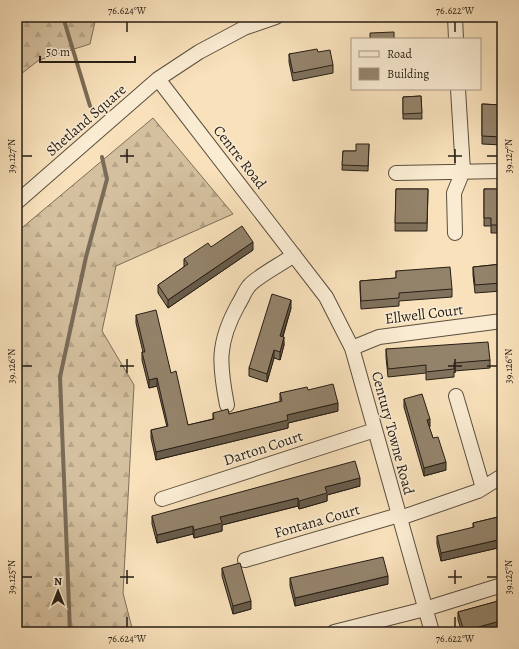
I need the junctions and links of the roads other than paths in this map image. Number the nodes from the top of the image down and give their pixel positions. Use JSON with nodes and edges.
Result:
{"nodes":[{"id":1,"x":276,"y":17,"type":"edge"},
{"id":2,"x":455,"y":17,"type":"edge"},
{"id":3,"x":456,"y":38,"type":"edge"},
{"id":4,"x":158,"y":79,"type":"junction"},
{"id":5,"x":458,"y":90,"type":"edge"},
{"id":6,"x":463,"y":172,"type":"junction"},
{"id":7,"x":502,"y":172,"type":"edge"},
{"id":8,"x":396,"y":173,"type":"dead end"},
{"id":9,"x":17,"y":202,"type":"edge"},
{"id":10,"x":455,"y":233,"type":"dead end"},
{"id":11,"x":294,"y":255,"type":"junction"},
{"id":12,"x":502,"y":321,"type":"edge"},
{"id":13,"x":352,"y":348,"type":"junction"},
{"id":14,"x":456,"y":396,"type":"dead end"},
{"id":15,"x":226,"y":406,"type":"dead end"},
{"id":16,"x":375,"y":430,"type":"junction"},
{"id":17,"x":502,"y":476,"type":"edge"},
{"id":18,"x":483,"y":488,"type":"junction"},
{"id":19,"x":162,"y":499,"type":"dead end"},
{"id":20,"x":399,"y":517,"type":"junction"},
{"id":21,"x":245,"y":560,"type":"dead end"},
{"id":22,"x":502,"y":585,"type":"edge"},
{"id":23,"x":425,"y":609,"type":"junction"},
{"id":24,"x":334,"y":632,"type":"edge"},
{"id":25,"x":432,"y":632,"type":"edge"}],
"edges":[{"from":1,"to":4,"type":"street","name":"Shetland Square"},
{"from":2,"to":3,"type":"street"},
{"from":4,"to":9,"type":"street","name":"Shetland Square"},
{"from":4,"to":11,"type":"street","name":"Centre Road"},
{"from":5,"to":6,"type":"street"},
{"from":6,"to":7,"type":"street"},
{"from":6,"to":8,"type":"street"},
{"from":6,"to":10,"type":"street"},
{"from":11,"to":13,"type":"street","name":"Century Towne Road"},
{"from":11,"to":15,"type":"street"},
{"from":12,"to":13,"type":"street","name":"Ellwell Court"},
{"from":13,"to":16,"type":"street","name":"Century Towne Road"},
{"from":14,"to":18,"type":"street"},
{"from":16,"to":19,"type":"street","name":"Darton Court"},
{"from":16,"to":20,"type":"street","name":"Century Towne Road"},
{"from":17,"to":18,"type":"street","name":"Fontana Court"},
{"from":18,"to":20,"type":"street","name":"Fontana Court"},
{"from":20,"to":21,"type":"street","name":"Fontana Court"},
{"from":20,"to":23,"type":"street","name":"Century Towne Road"},
{"from":22,"to":23,"type":"street"},
{"from":23,"to":24,"type":"street"},
{"from":23,"to":25,"type":"street","name":"Century Towne Road"}]}
